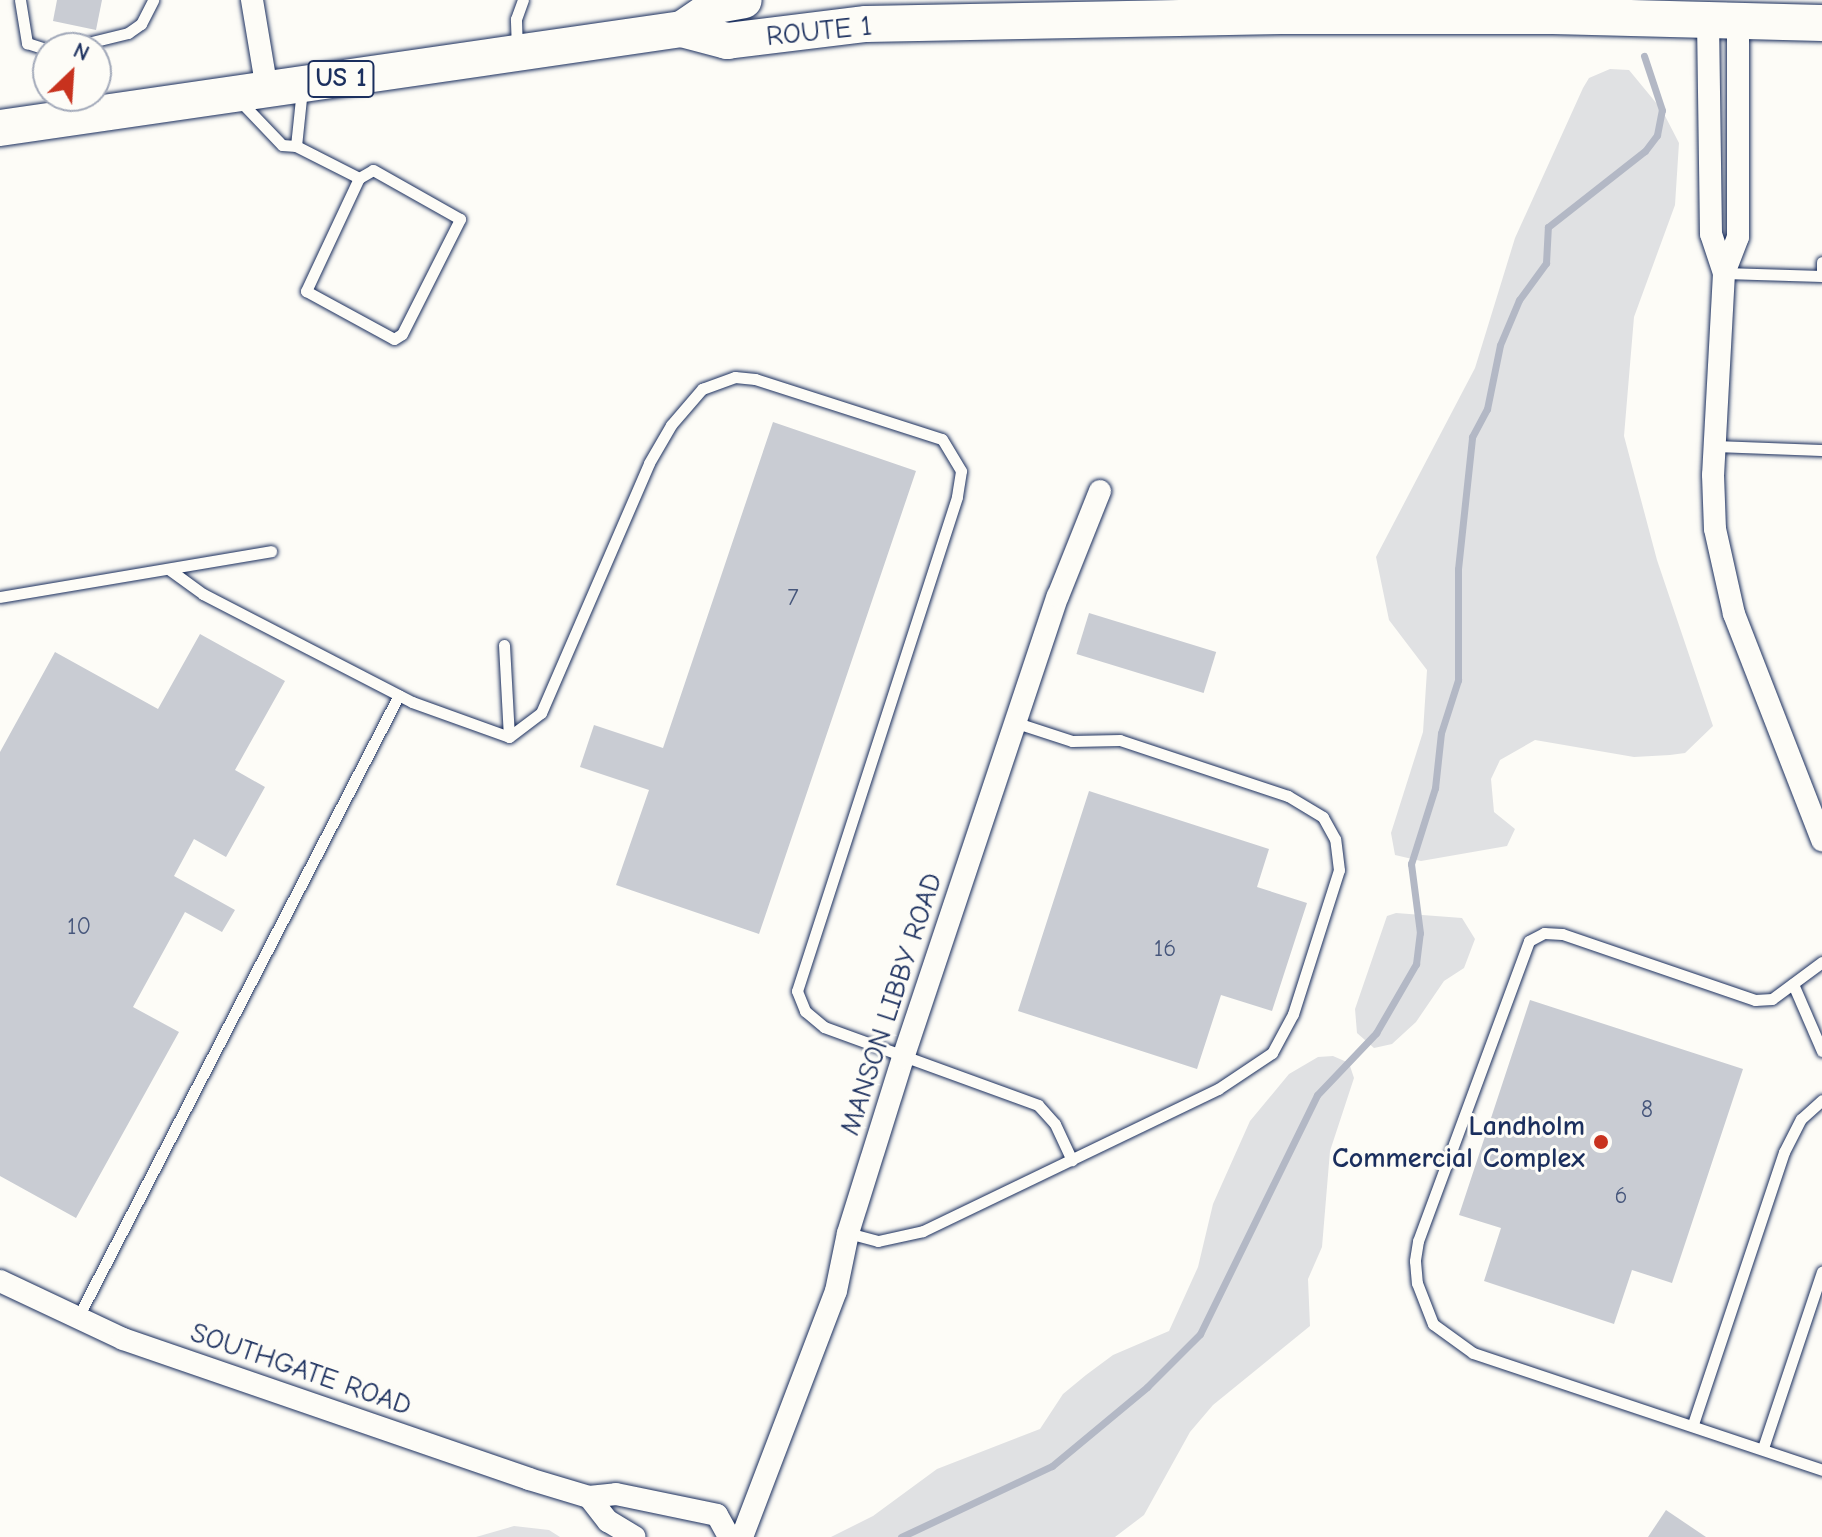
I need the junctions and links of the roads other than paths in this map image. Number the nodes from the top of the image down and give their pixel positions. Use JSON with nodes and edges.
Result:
{"nodes":[{"id":1,"x":20,"y":0,"type":"edge"},
{"id":2,"x":153,"y":0,"type":"edge"},
{"id":3,"x":252,"y":0,"type":"edge"},
{"id":4,"x":523,"y":0,"type":"edge"},
{"id":5,"x":744,"y":0,"type":"edge"},
{"id":6,"x":1724,"y":11,"type":"edge"},
{"id":7,"x":1822,"y":23,"type":"edge"},
{"id":8,"x":682,"y":29,"type":"junction"},
{"id":9,"x":112,"y":37,"type":"edge"},
{"id":10,"x":32,"y":45,"type":"edge"},
{"id":11,"x":518,"y":53,"type":"junction"},
{"id":12,"x":302,"y":85,"type":"junction"},
{"id":13,"x":250,"y":92,"type":"junction"},
{"id":14,"x":0,"y":128,"type":"edge"},
{"id":15,"x":296,"y":146,"type":"junction"},
{"id":16,"x":359,"y":178,"type":"junction"},
{"id":17,"x":1822,"y":262,"type":"edge"},
{"id":18,"x":1724,"y":273,"type":"junction"},
{"id":19,"x":1822,"y":276,"type":"edge"},
{"id":20,"x":1714,"y":446,"type":"junction"},
{"id":21,"x":1822,"y":450,"type":"edge"},
{"id":22,"x":1100,"y":491,"type":"dead end"},
{"id":23,"x":271,"y":551,"type":"dead end"},
{"id":24,"x":170,"y":570,"type":"junction"},
{"id":25,"x":0,"y":597,"type":"edge"},
{"id":26,"x":504,"y":645,"type":"dead end"},
{"id":27,"x":399,"y":695,"type":"junction"},
{"id":28,"x":1017,"y":723,"type":"junction"},
{"id":29,"x":509,"y":737,"type":"junction"},
{"id":30,"x":1817,"y":813,"type":"edge"},
{"id":31,"x":1822,"y":840,"type":"edge"},
{"id":32,"x":1822,"y":962,"type":"edge"},
{"id":33,"x":1793,"y":984,"type":"junction"},
{"id":34,"x":1822,"y":1051,"type":"edge"},
{"id":35,"x":903,"y":1058,"type":"junction"},
{"id":36,"x":1822,"y":1100,"type":"edge"},
{"id":37,"x":1072,"y":1160,"type":"junction"},
{"id":38,"x":848,"y":1233,"type":"junction"},
{"id":39,"x":1822,"y":1272,"type":"edge"},
{"id":40,"x":0,"y":1281,"type":"edge"},
{"id":41,"x":77,"y":1319,"type":"junction"},
{"id":42,"x":1693,"y":1424,"type":"junction"},
{"id":43,"x":1763,"y":1448,"type":"junction"},
{"id":44,"x":1822,"y":1470,"type":"edge"},
{"id":45,"x":589,"y":1497,"type":"junction"},
{"id":46,"x":635,"y":1537,"type":"edge"},
{"id":47,"x":729,"y":1537,"type":"edge"},
{"id":48,"x":742,"y":1537,"type":"edge"}],
"edges":[{"from":1,"to":10,"type":"lane"},
{"from":2,"to":9,"type":"lane"},
{"from":3,"to":13,"type":"street"},
{"from":4,"to":11,"type":"lane"},
{"from":5,"to":8,"type":"main road","name":"ROUTE 1","number":"US 1"},
{"from":6,"to":7,"type":"main road","name":"ROUTE 1","number":"US 1"},
{"from":6,"to":8,"type":"main road","name":"ROUTE 1","number":"US 1"},
{"from":6,"to":18,"type":"street"},
{"from":8,"to":11,"type":"main road","name":"ROUTE 1","number":"US 1"},
{"from":11,"to":12,"type":"main road","name":"ROUTE 1","number":"US 1"},
{"from":12,"to":13,"type":"main road","name":"ROUTE 1","number":"US 1"},
{"from":12,"to":15,"type":"lane"},
{"from":13,"to":14,"type":"main road","name":"ROUTE 1","number":"US 1"},
{"from":13,"to":15,"type":"lane"},
{"from":15,"to":16,"type":"lane"},
{"from":16,"to":16,"type":"lane"},
{"from":17,"to":19,"type":"lane"},
{"from":18,"to":19,"type":"lane"},
{"from":18,"to":20,"type":"street"},
{"from":20,"to":21,"type":"lane"},
{"from":20,"to":30,"type":"street"},
{"from":22,"to":28,"type":"street","name":"MANSON LIBBY ROAD"},
{"from":23,"to":24,"type":"lane"},
{"from":24,"to":25,"type":"lane"},
{"from":24,"to":27,"type":"lane"},
{"from":26,"to":29,"type":"lane"},
{"from":27,"to":29,"type":"lane"},
{"from":27,"to":41,"type":"lane"},
{"from":28,"to":35,"type":"street","name":"MANSON LIBBY ROAD"},
{"from":28,"to":37,"type":"lane"},
{"from":29,"to":35,"type":"lane"},
{"from":30,"to":31,"type":"street"},
{"from":32,"to":33,"type":"lane"},
{"from":33,"to":34,"type":"lane"},
{"from":33,"to":42,"type":"lane"},
{"from":35,"to":37,"type":"lane"},
{"from":35,"to":38,"type":"street","name":"MANSON LIBBY ROAD"},
{"from":36,"to":42,"type":"lane"},
{"from":37,"to":38,"type":"lane"},
{"from":38,"to":48,"type":"street","name":"MANSON LIBBY ROAD"},
{"from":39,"to":43,"type":"lane"},
{"from":40,"to":41,"type":"street","name":"SOUTHGATE ROAD"},
{"from":41,"to":45,"type":"street","name":"SOUTHGATE ROAD"},
{"from":42,"to":43,"type":"lane"},
{"from":43,"to":44,"type":"lane"},
{"from":45,"to":46,"type":"street","name":"SOUTHGATE ROAD"},
{"from":45,"to":47,"type":"street","name":"SOUTHGATE ROAD"}]}
